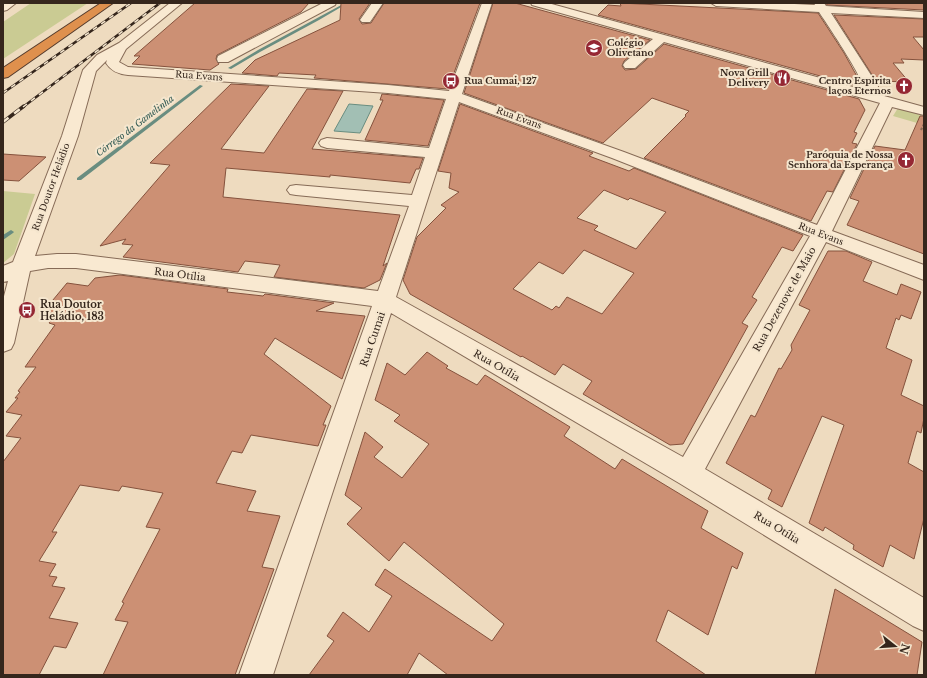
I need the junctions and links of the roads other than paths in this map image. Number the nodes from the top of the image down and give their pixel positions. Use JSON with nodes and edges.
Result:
{"nodes":[{"id":1,"x":95,"y":3,"type":"edge"},
{"id":2,"x":108,"y":3,"type":"edge"},
{"id":3,"x":177,"y":3,"type":"edge"},
{"id":4,"x":331,"y":3,"type":"edge"},
{"id":5,"x":378,"y":3,"type":"edge"},
{"id":6,"x":487,"y":3,"type":"edge"},
{"id":7,"x":536,"y":3,"type":"edge"},
{"id":8,"x":716,"y":3,"type":"edge"},
{"id":9,"x":821,"y":6,"type":"edge"},
{"id":10,"x":924,"y":15,"type":"edge"},
{"id":11,"x":366,"y":20,"type":"dead end"},
{"id":12,"x":662,"y":38,"type":"junction"},
{"id":13,"x":122,"y":46,"type":"junction"},
{"id":14,"x":223,"y":59,"type":"dead end"},
{"id":15,"x":3,"y":62,"type":"edge"},
{"id":16,"x":630,"y":65,"type":"dead end"},
{"id":17,"x":3,"y":74,"type":"edge"},
{"id":18,"x":870,"y":91,"type":"junction"},
{"id":19,"x":453,"y":96,"type":"junction"},
{"id":20,"x":888,"y":101,"type":"junction"},
{"id":21,"x":924,"y":102,"type":"edge"},
{"id":22,"x":924,"y":111,"type":"edge"},
{"id":23,"x":327,"y":143,"type":"dead end"},
{"id":24,"x":434,"y":152,"type":"junction"},
{"id":25,"x":296,"y":190,"type":"dead end"},
{"id":26,"x":411,"y":200,"type":"junction"},
{"id":27,"x":821,"y":234,"type":"junction"},
{"id":28,"x":22,"y":266,"type":"junction"},
{"id":29,"x":924,"y":273,"type":"edge"},
{"id":30,"x":3,"y":275,"type":"edge"},
{"id":31,"x":385,"y":300,"type":"junction"},
{"id":32,"x":3,"y":343,"type":"edge"},
{"id":33,"x":688,"y":474,"type":"junction"},
{"id":34,"x":924,"y":615,"type":"edge"},
{"id":35,"x":256,"y":675,"type":"edge"}],
"edges":[{"from":1,"to":15,"type":"highway"},
{"from":2,"to":17,"type":"highway"},
{"from":3,"to":13,"type":"street"},
{"from":4,"to":14,"type":"street"},
{"from":5,"to":11,"type":"street"},
{"from":6,"to":19,"type":"street","name":"Rua Cumai"},
{"from":7,"to":12,"type":"street"},
{"from":8,"to":9,"type":"street"},
{"from":9,"to":10,"type":"street"},
{"from":9,"to":18,"type":"street"},
{"from":12,"to":16,"type":"street"},
{"from":12,"to":18,"type":"street"},
{"from":13,"to":19,"type":"street","name":"Rua Evans"},
{"from":13,"to":28,"type":"street","name":"Rua Doutor Heládio"},
{"from":18,"to":20,"type":"street"},
{"from":18,"to":21,"type":"street"},
{"from":19,"to":24,"type":"street","name":"Rua Cumai"},
{"from":19,"to":27,"type":"street","name":"Rua Evans"},
{"from":20,"to":22,"type":"street"},
{"from":20,"to":27,"type":"street","name":"Rua Dezenove de Maio"},
{"from":23,"to":24,"type":"street"},
{"from":24,"to":26,"type":"street","name":"Rua Cumai"},
{"from":25,"to":26,"type":"street"},
{"from":26,"to":31,"type":"street","name":"Rua Cumai"},
{"from":27,"to":29,"type":"street","name":"Rua Evans"},
{"from":27,"to":33,"type":"street","name":"Rua Dezenove de Maio"},
{"from":28,"to":30,"type":"street","name":"Rua Otília"},
{"from":28,"to":31,"type":"street","name":"Rua Otília"},
{"from":28,"to":32,"type":"street","name":"Rua Doutor Heládio"},
{"from":31,"to":33,"type":"street","name":"Rua Otília"},
{"from":31,"to":35,"type":"street","name":"Rua Cumai"},
{"from":33,"to":34,"type":"street","name":"Rua Otília"}]}
